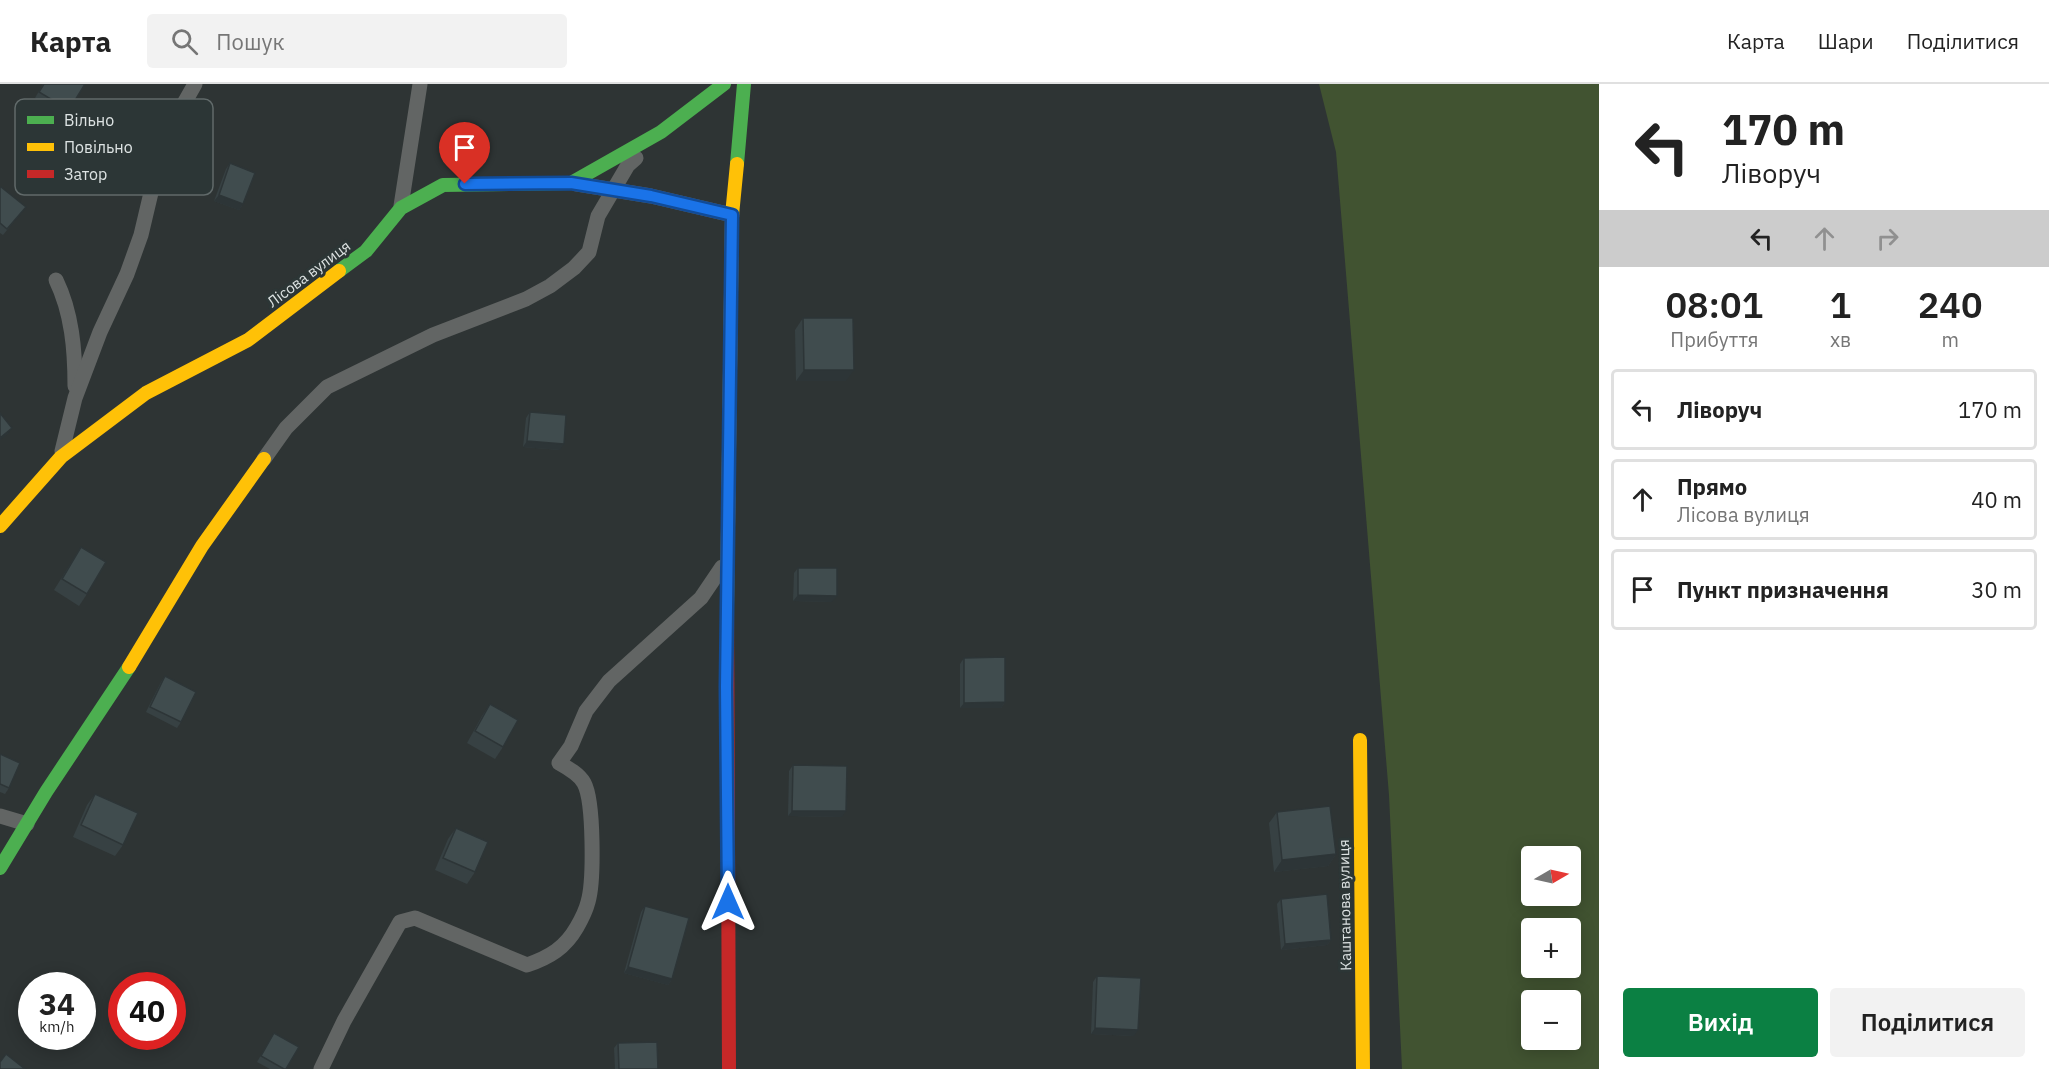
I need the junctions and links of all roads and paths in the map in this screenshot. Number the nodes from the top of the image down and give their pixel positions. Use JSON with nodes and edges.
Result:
{"nodes":[{"id":1,"x":195,"y":84,"type":"edge"},
{"id":2,"x":420,"y":84,"type":"edge"},
{"id":3,"x":724,"y":84,"type":"edge"},
{"id":4,"x":744,"y":84,"type":"edge"},
{"id":5,"x":186,"y":99,"type":"edge"},
{"id":6,"x":661,"y":132,"type":"junction"},
{"id":7,"x":571,"y":183,"type":"junction"},
{"id":8,"x":613,"y":190,"type":"junction"},
{"id":9,"x":150,"y":195,"type":"edge"},
{"id":10,"x":401,"y":208,"type":"junction"},
{"id":11,"x":732,"y":215,"type":"junction"},
{"id":12,"x":56,"y":280,"type":"dead end"},
{"id":13,"x":75,"y":398,"type":"junction"},
{"id":14,"x":61,"y":457,"type":"junction"},
{"id":15,"x":264,"y":459,"type":"joint"},
{"id":16,"x":0,"y":526,"type":"edge"},
{"id":17,"x":728,"y":559,"type":"junction"},
{"id":18,"x":1360,"y":740,"type":"dead end"},
{"id":19,"x":0,"y":816,"type":"edge"},
{"id":20,"x":27,"y":824,"type":"junction"},
{"id":21,"x":0,"y":867,"type":"edge"},
{"id":22,"x":321,"y":1069,"type":"edge"},
{"id":23,"x":729,"y":1069,"type":"edge"},
{"id":24,"x":1363,"y":1069,"type":"edge"}],
"edges":[{"from":1,"to":5,"type":"lane"},
{"from":2,"to":10,"type":"lane"},
{"from":3,"to":6,"type":"street","name":"Лісова вулиця"},
{"from":4,"to":11,"type":"street"},
{"from":6,"to":7,"type":"street","name":"Лісова вулиця"},
{"from":6,"to":8,"type":"lane"},
{"from":7,"to":8,"type":"lane"},
{"from":7,"to":10,"type":"street","name":"Лісова вулиця"},
{"from":8,"to":11,"type":"lane"},
{"from":8,"to":15,"type":"lane"},
{"from":9,"to":13,"type":"lane"},
{"from":10,"to":14,"type":"street","name":"Лісова вулиця"},
{"from":11,"to":17,"type":"street"},
{"from":12,"to":13,"type":"lane"},
{"from":13,"to":14,"type":"lane"},
{"from":14,"to":16,"type":"street","name":"Лісова вулиця"},
{"from":15,"to":20,"type":"street"},
{"from":17,"to":22,"type":"lane"},
{"from":17,"to":23,"type":"street"},
{"from":18,"to":24,"type":"street","name":"Каштанова вулиця"},
{"from":19,"to":20,"type":"lane"},
{"from":20,"to":21,"type":"street"}]}
